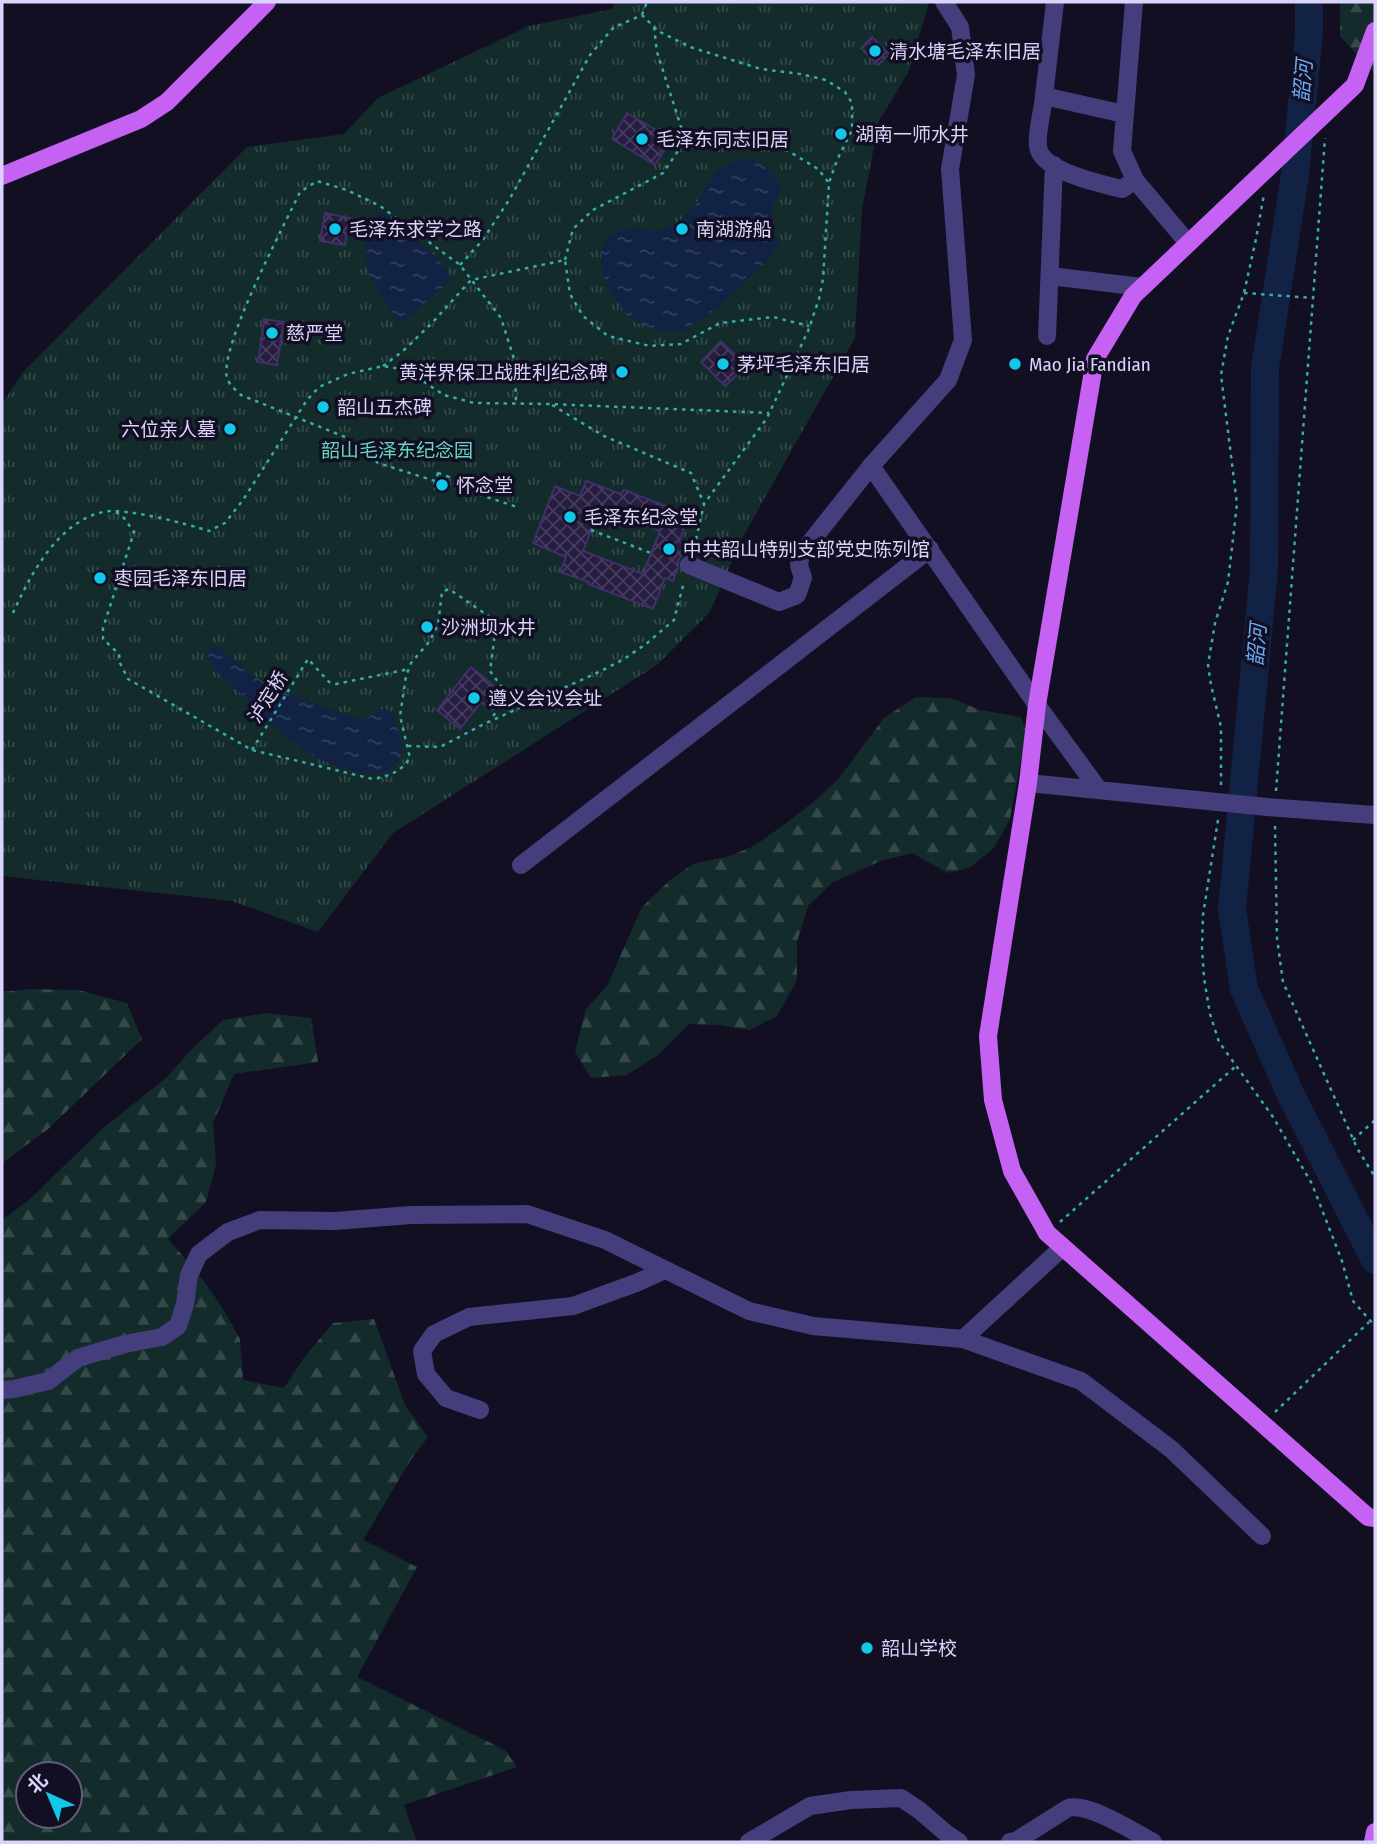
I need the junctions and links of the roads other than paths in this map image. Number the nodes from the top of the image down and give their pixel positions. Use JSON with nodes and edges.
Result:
{"nodes":[{"id":1,"x":267,"y":2,"type":"edge"},
{"id":2,"x":944,"y":2,"type":"edge"},
{"id":3,"x":1055,"y":2,"type":"edge"},
{"id":4,"x":1134,"y":2,"type":"edge"},
{"id":5,"x":1375,"y":31,"type":"edge"},
{"id":6,"x":1044,"y":96,"type":"junction"},
{"id":7,"x":1124,"y":114,"type":"junction"},
{"id":8,"x":1054,"y":165,"type":"junction"},
{"id":9,"x":2,"y":176,"type":"edge"},
{"id":10,"x":1135,"y":180,"type":"junction"},
{"id":11,"x":1188,"y":243,"type":"junction"},
{"id":12,"x":1050,"y":276,"type":"junction"},
{"id":13,"x":1142,"y":287,"type":"junction"},
{"id":14,"x":1047,"y":336,"type":"dead end"},
{"id":15,"x":871,"y":466,"type":"junction"},
{"id":16,"x":930,"y":549,"type":"junction"},
{"id":17,"x":689,"y":565,"type":"road end"},
{"id":18,"x":1037,"y":705,"type":"junction"},
{"id":19,"x":1028,"y":783,"type":"junction"},
{"id":20,"x":1099,"y":790,"type":"junction"},
{"id":21,"x":1375,"y":815,"type":"edge"},
{"id":22,"x":520,"y":865,"type":"dead end"},
{"id":23,"x":1063,"y":1247,"type":"junction"},
{"id":24,"x":665,"y":1270,"type":"junction"},
{"id":25,"x":963,"y":1339,"type":"junction"},
{"id":26,"x":2,"y":1390,"type":"edge"},
{"id":27,"x":480,"y":1410,"type":"dead end"},
{"id":28,"x":1373,"y":1522,"type":"edge"},
{"id":29,"x":1262,"y":1535,"type":"dead end"},
{"id":30,"x":1375,"y":1832,"type":"edge"},
{"id":31,"x":749,"y":1842,"type":"edge"},
{"id":32,"x":959,"y":1842,"type":"edge"},
{"id":33,"x":1010,"y":1842,"type":"edge"},
{"id":34,"x":1153,"y":1842,"type":"edge"},
{"id":35,"x":1373,"y":1842,"type":"edge"}],
"edges":[{"from":1,"to":9,"type":"main road"},
{"from":2,"to":15,"type":"street"},
{"from":3,"to":6,"type":"street"},
{"from":4,"to":7,"type":"street"},
{"from":5,"to":11,"type":"main road"},
{"from":6,"to":7,"type":"street"},
{"from":6,"to":8,"type":"street"},
{"from":7,"to":10,"type":"street"},
{"from":8,"to":10,"type":"street"},
{"from":8,"to":12,"type":"street"},
{"from":10,"to":11,"type":"street"},
{"from":11,"to":13,"type":"main road"},
{"from":12,"to":13,"type":"street"},
{"from":12,"to":14,"type":"street"},
{"from":13,"to":18,"type":"main road"},
{"from":15,"to":16,"type":"street"},
{"from":15,"to":17,"type":"street"},
{"from":16,"to":18,"type":"street"},
{"from":16,"to":22,"type":"street"},
{"from":18,"to":19,"type":"main road"},
{"from":18,"to":20,"type":"street"},
{"from":19,"to":20,"type":"street"},
{"from":19,"to":23,"type":"main road"},
{"from":20,"to":21,"type":"street"},
{"from":23,"to":25,"type":"street"},
{"from":23,"to":28,"type":"main road"},
{"from":24,"to":25,"type":"street"},
{"from":24,"to":26,"type":"street"},
{"from":24,"to":27,"type":"street"},
{"from":25,"to":29,"type":"street"},
{"from":30,"to":35,"type":"main road"},
{"from":31,"to":32,"type":"street"},
{"from":33,"to":34,"type":"street"}]}
